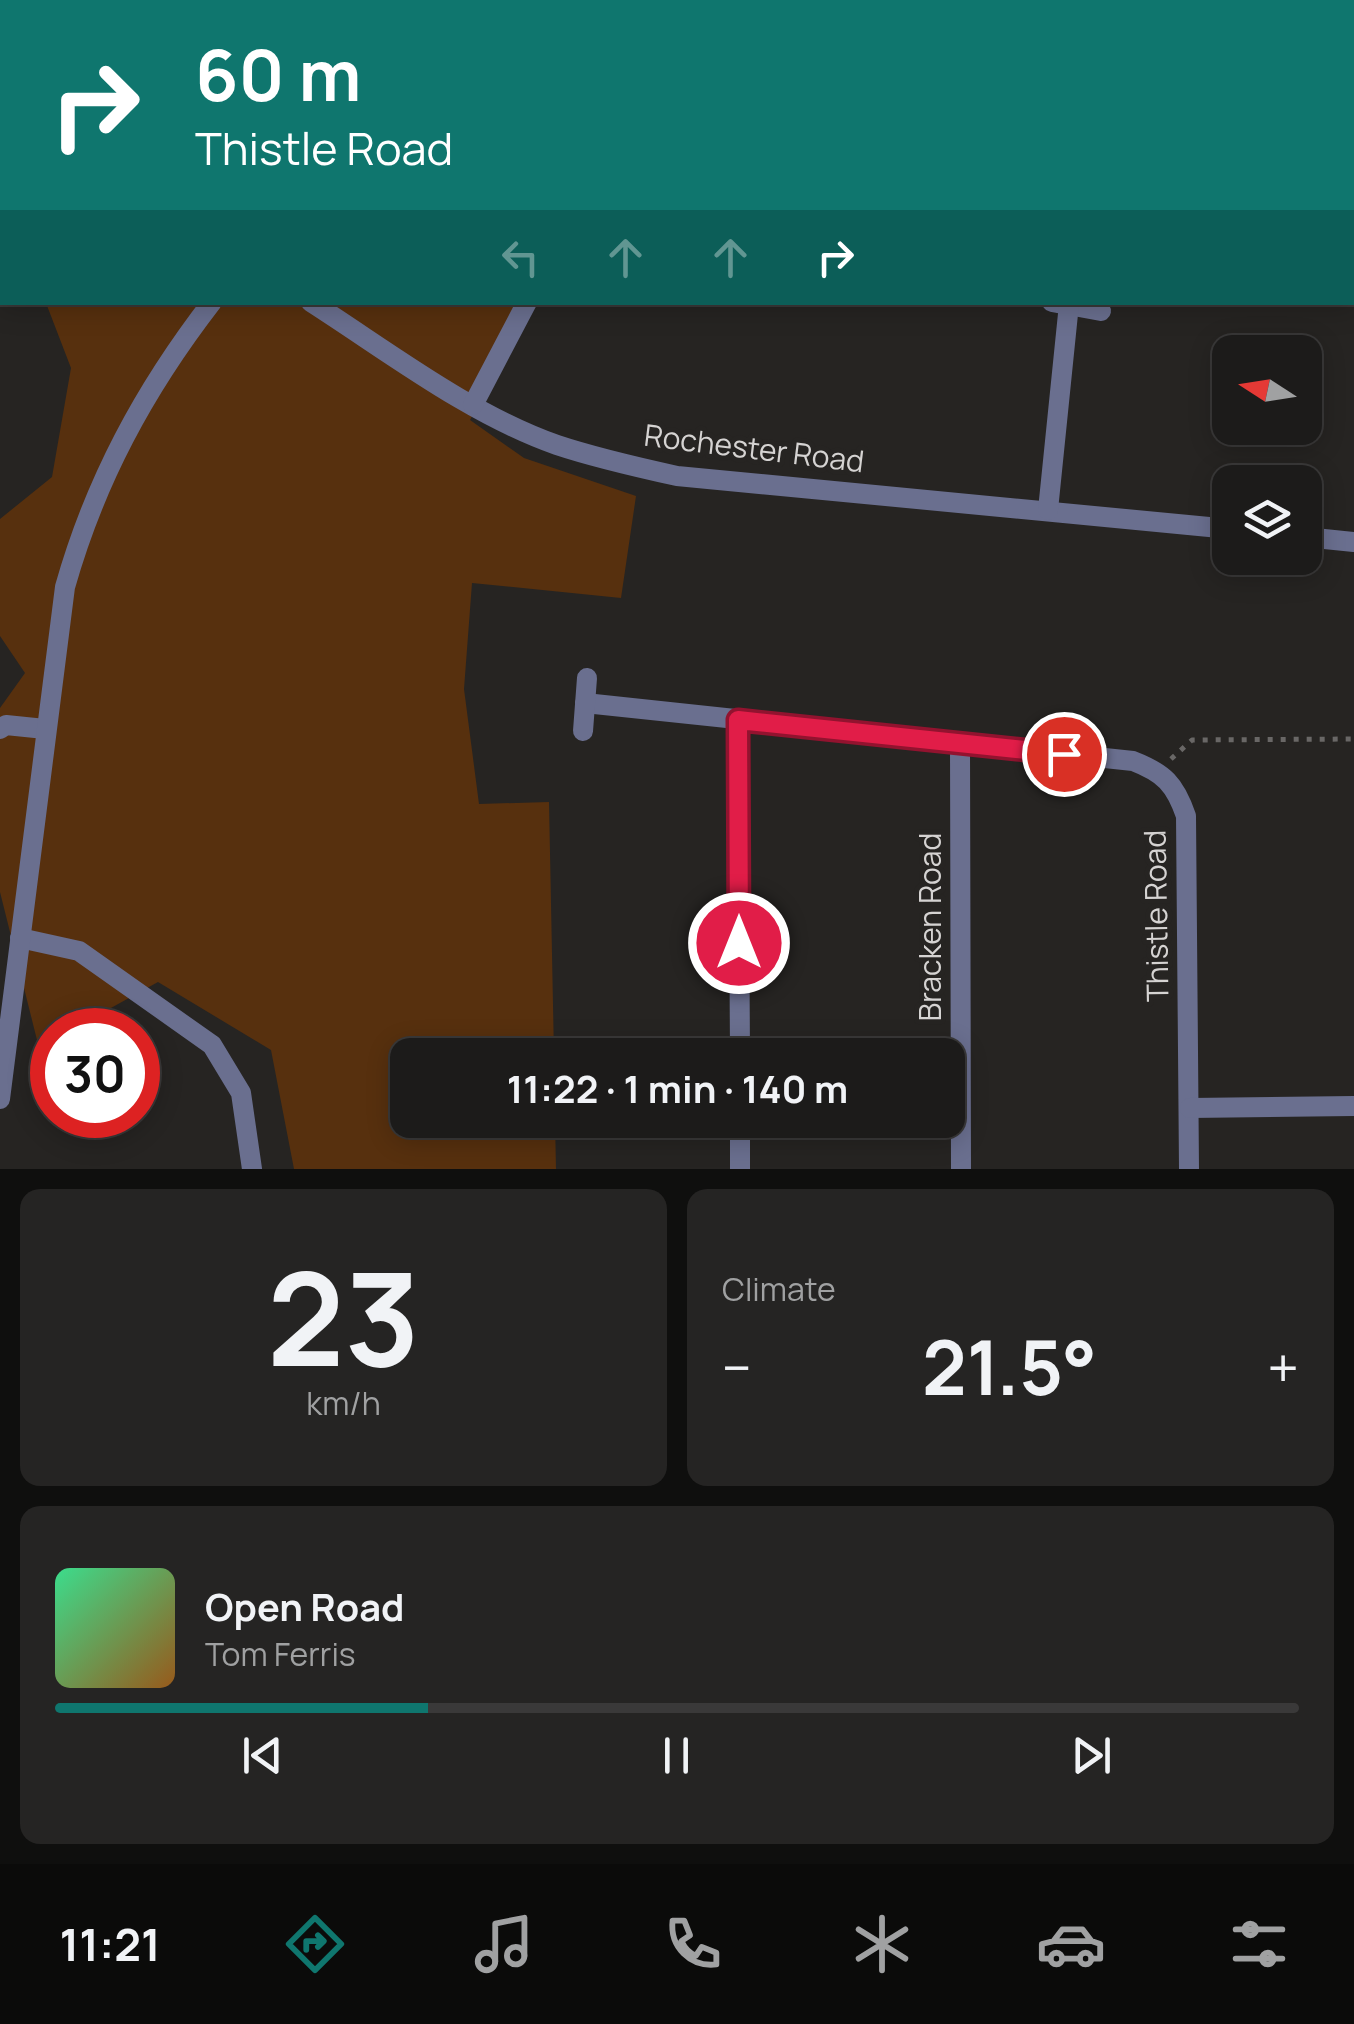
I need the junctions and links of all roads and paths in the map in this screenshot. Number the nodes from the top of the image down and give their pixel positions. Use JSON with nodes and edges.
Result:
{"nodes":[{"id":1,"x":210,"y":305,"type":"edge"},
{"id":2,"x":316,"y":305,"type":"edge"},
{"id":3,"x":526,"y":305,"type":"edge"},
{"id":4,"x":1061,"y":305,"type":"edge"},
{"id":5,"x":1071,"y":305,"type":"edge"},
{"id":6,"x":1101,"y":311,"type":"dead end"},
{"id":7,"x":473,"y":404,"type":"junction"},
{"id":8,"x":1048,"y":510,"type":"junction"},
{"id":9,"x":1212,"y":527,"type":"edge"},
{"id":10,"x":1322,"y":539,"type":"edge"},
{"id":11,"x":1354,"y":542,"type":"edge"},
{"id":12,"x":587,"y":678,"type":"dead end"},
{"id":13,"x":585,"y":704,"type":"junction"},
{"id":14,"x":738,"y":720,"type":"junction"},
{"id":15,"x":0,"y":729,"type":"edge"},
{"id":16,"x":45,"y":729,"type":"junction"},
{"id":17,"x":583,"y":730,"type":"dead end"},
{"id":18,"x":1354,"y":739,"type":"edge"},
{"id":19,"x":960,"y":745,"type":"junction"},
{"id":20,"x":1158,"y":771,"type":"junction"},
{"id":21,"x":20,"y":938,"type":"junction"},
{"id":22,"x":740,"y":1038,"type":"edge"},
{"id":23,"x":0,"y":1099,"type":"edge"},
{"id":24,"x":1354,"y":1106,"type":"edge"},
{"id":25,"x":1190,"y":1108,"type":"junction"},
{"id":26,"x":740,"y":1138,"type":"edge"},
{"id":27,"x":252,"y":1169,"type":"edge"},
{"id":28,"x":740,"y":1169,"type":"edge"},
{"id":29,"x":961,"y":1169,"type":"edge"},
{"id":30,"x":1189,"y":1169,"type":"edge"}],
"edges":[{"from":1,"to":16,"type":"street"},
{"from":2,"to":7,"type":"street","name":"Rochester Road"},
{"from":3,"to":7,"type":"street"},
{"from":4,"to":8,"type":"street"},
{"from":5,"to":6,"type":"street"},
{"from":7,"to":8,"type":"street","name":"Rochester Road"},
{"from":8,"to":9,"type":"street","name":"Rochester Road"},
{"from":10,"to":11,"type":"street"},
{"from":12,"to":13,"type":"street"},
{"from":13,"to":14,"type":"street"},
{"from":13,"to":17,"type":"street"},
{"from":14,"to":19,"type":"street"},
{"from":14,"to":22,"type":"street"},
{"from":15,"to":16,"type":"street"},
{"from":16,"to":21,"type":"street"},
{"from":18,"to":20,"type":"path"},
{"from":19,"to":20,"type":"street"},
{"from":19,"to":29,"type":"street","name":"Bracken Road"},
{"from":20,"to":25,"type":"street","name":"Thistle Road"},
{"from":21,"to":23,"type":"street"},
{"from":21,"to":27,"type":"street"},
{"from":24,"to":25,"type":"street"},
{"from":25,"to":30,"type":"street","name":"Thistle Road"},
{"from":26,"to":28,"type":"street"}]}
